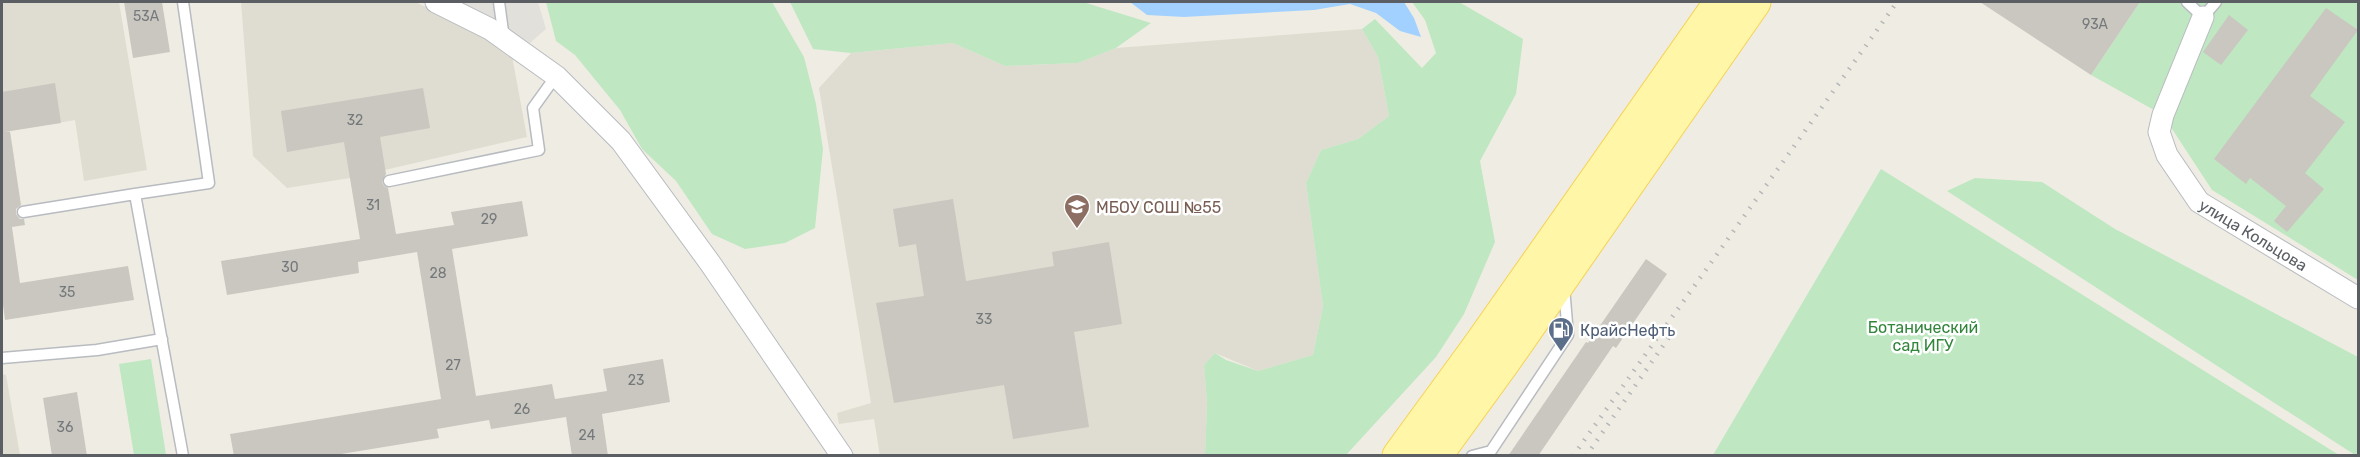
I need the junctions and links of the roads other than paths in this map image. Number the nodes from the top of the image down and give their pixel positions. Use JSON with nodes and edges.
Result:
{"nodes":[{"id":1,"x":183,"y":2,"type":"edge"},
{"id":2,"x":436,"y":2,"type":"edge"},
{"id":3,"x":499,"y":2,"type":"edge"},
{"id":4,"x":1721,"y":2,"type":"edge"},
{"id":5,"x":1754,"y":2,"type":"edge"},
{"id":6,"x":2187,"y":2,"type":"edge"},
{"id":7,"x":2209,"y":9,"type":"edge"},
{"id":8,"x":504,"y":39,"type":"junction"},
{"id":9,"x":556,"y":76,"type":"junction"},
{"id":10,"x":389,"y":181,"type":"dead end"},
{"id":11,"x":135,"y":194,"type":"junction"},
{"id":12,"x":23,"y":212,"type":"dead end"},
{"id":13,"x":1564,"y":275,"type":"junction"},
{"id":14,"x":2358,"y":298,"type":"edge"},
{"id":15,"x":162,"y":339,"type":"junction"},
{"id":16,"x":2,"y":358,"type":"edge"},
{"id":17,"x":183,"y":456,"type":"edge"},
{"id":18,"x":842,"y":456,"type":"edge"},
{"id":19,"x":1399,"y":456,"type":"edge"},
{"id":20,"x":1435,"y":456,"type":"edge"},
{"id":21,"x":1472,"y":456,"type":"edge"}],
"edges":[{"from":1,"to":11,"type":"lane"},
{"from":2,"to":8,"type":"street"},
{"from":3,"to":8,"type":"lane"},
{"from":4,"to":19,"type":"main road"},
{"from":5,"to":13,"type":"main road"},
{"from":6,"to":7,"type":"lane"},
{"from":7,"to":14,"type":"street","name":"улица Кольцова"},
{"from":8,"to":9,"type":"street"},
{"from":9,"to":10,"type":"lane"},
{"from":9,"to":18,"type":"street"},
{"from":11,"to":12,"type":"lane"},
{"from":11,"to":15,"type":"lane"},
{"from":13,"to":20,"type":"main road"},
{"from":13,"to":21,"type":"lane"},
{"from":15,"to":16,"type":"lane"},
{"from":15,"to":17,"type":"lane"}]}
